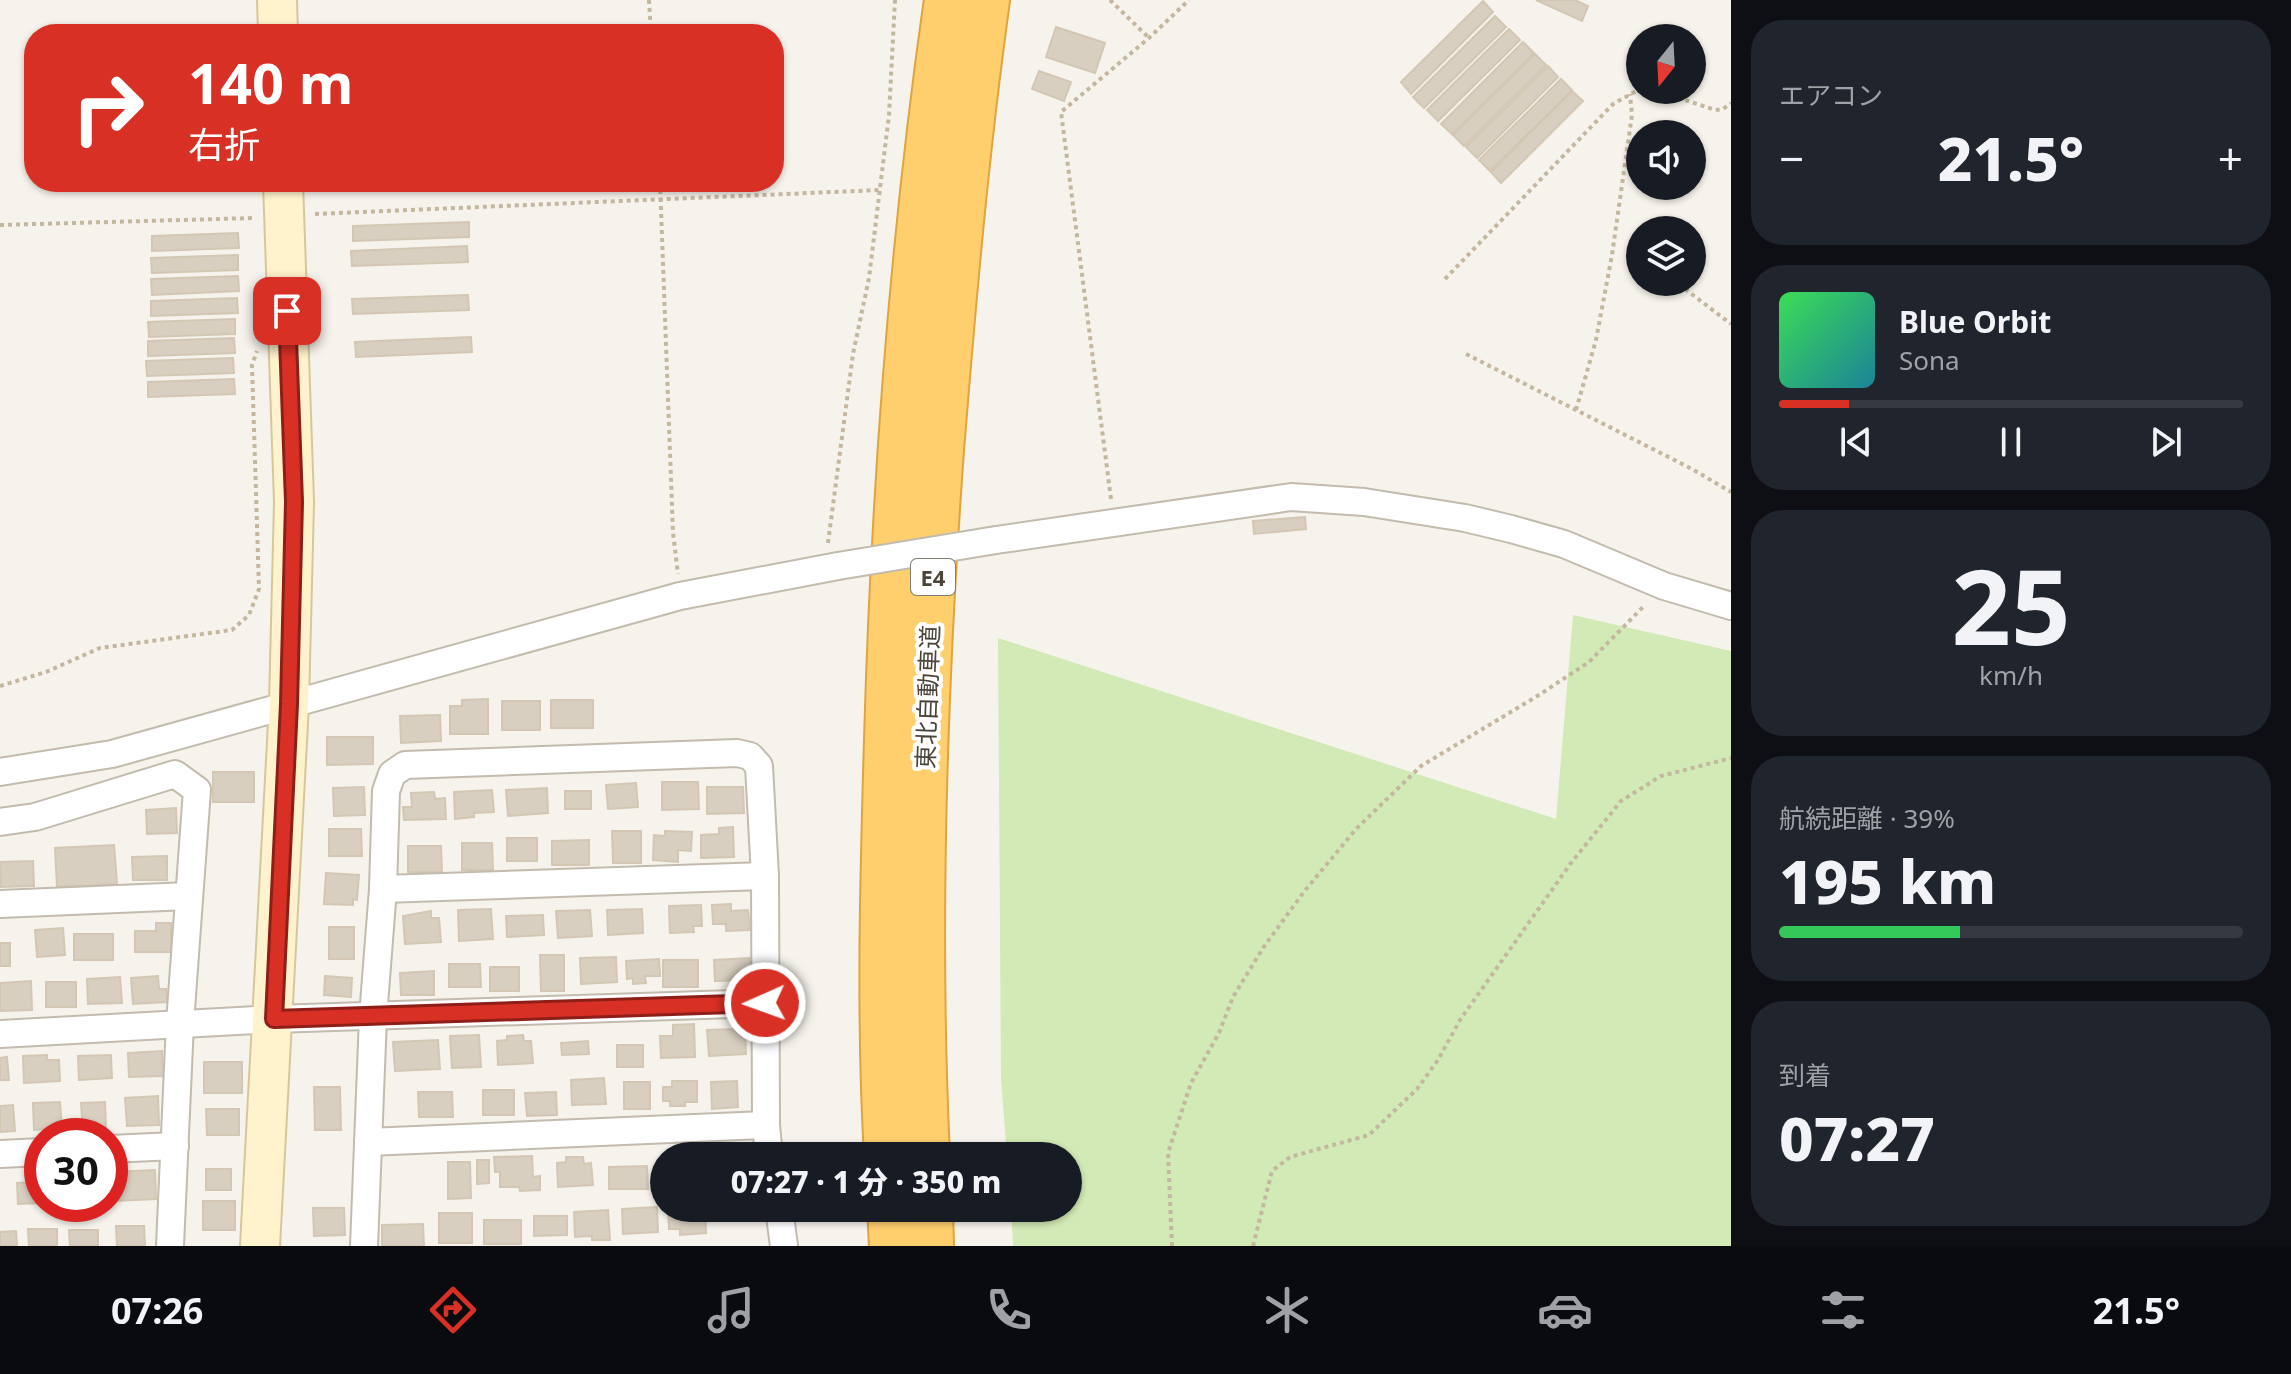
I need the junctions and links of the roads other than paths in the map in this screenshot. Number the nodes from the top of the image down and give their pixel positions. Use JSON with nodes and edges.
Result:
{"nodes":[{"id":1,"x":277,"y":0,"type":"edge"},
{"id":2,"x":947,"y":0,"type":"edge"},
{"id":3,"x":987,"y":0,"type":"edge"},
{"id":4,"x":278,"y":24,"type":"edge"},
{"id":5,"x":284,"y":199,"type":"edge"},
{"id":6,"x":1731,"y":606,"type":"edge"},
{"id":7,"x":289,"y":704,"type":"junction"},
{"id":8,"x":0,"y":772,"type":"edge"},
{"id":9,"x":0,"y":822,"type":"edge"},
{"id":10,"x":765,"y":876,"type":"junction"},
{"id":11,"x":383,"y":889,"type":"junction"},
{"id":12,"x":189,"y":896,"type":"junction"},
{"id":13,"x":0,"y":904,"type":"edge"},
{"id":14,"x":765,"y":1003,"type":"junction"},
{"id":15,"x":373,"y":1017,"type":"junction"},
{"id":16,"x":274,"y":1019,"type":"junction"},
{"id":17,"x":180,"y":1023,"type":"junction"},
{"id":18,"x":0,"y":1034,"type":"edge"},
{"id":19,"x":766,"y":1125,"type":"junction"},
{"id":20,"x":368,"y":1142,"type":"junction"},
{"id":21,"x":768,"y":1142,"type":"edge"},
{"id":22,"x":887,"y":1142,"type":"edge"},
{"id":23,"x":927,"y":1142,"type":"edge"},
{"id":24,"x":175,"y":1146,"type":"junction"},
{"id":25,"x":128,"y":1148,"type":"edge"},
{"id":26,"x":24,"y":1153,"type":"edge"},
{"id":27,"x":0,"y":1154,"type":"edge"},
{"id":28,"x":781,"y":1222,"type":"edge"},
{"id":29,"x":891,"y":1222,"type":"edge"},
{"id":30,"x":930,"y":1222,"type":"edge"},
{"id":31,"x":170,"y":1246,"type":"edge"},
{"id":32,"x":260,"y":1246,"type":"edge"},
{"id":33,"x":364,"y":1246,"type":"edge"},
{"id":34,"x":784,"y":1246,"type":"edge"},
{"id":35,"x":892,"y":1246,"type":"edge"},
{"id":36,"x":931,"y":1246,"type":"edge"}],
"edges":[{"from":1,"to":4,"type":"street"},
{"from":2,"to":22,"type":"highway","name":"東北自動車道","number":"E4"},
{"from":3,"to":23,"type":"highway","name":"東北自動車道","number":"E4"},
{"from":5,"to":7,"type":"street"},
{"from":6,"to":7,"type":"street","bridge":true},
{"from":7,"to":8,"type":"street"},
{"from":7,"to":16,"type":"street"},
{"from":9,"to":12,"type":"street"},
{"from":10,"to":11,"type":"street"},
{"from":10,"to":11,"type":"street"},
{"from":10,"to":14,"type":"street"},
{"from":11,"to":15,"type":"street"},
{"from":12,"to":13,"type":"street"},
{"from":12,"to":17,"type":"street"},
{"from":14,"to":15,"type":"street"},
{"from":14,"to":19,"type":"street"},
{"from":15,"to":16,"type":"street"},
{"from":15,"to":20,"type":"street"},
{"from":16,"to":17,"type":"street"},
{"from":16,"to":32,"type":"street"},
{"from":17,"to":18,"type":"street"},
{"from":17,"to":24,"type":"street"},
{"from":19,"to":20,"type":"street"},
{"from":19,"to":21,"type":"street"},
{"from":20,"to":33,"type":"street"},
{"from":24,"to":25,"type":"street"},
{"from":24,"to":31,"type":"street"},
{"from":26,"to":27,"type":"street"},
{"from":28,"to":34,"type":"street"},
{"from":29,"to":35,"type":"highway"},
{"from":30,"to":36,"type":"highway"}]}
